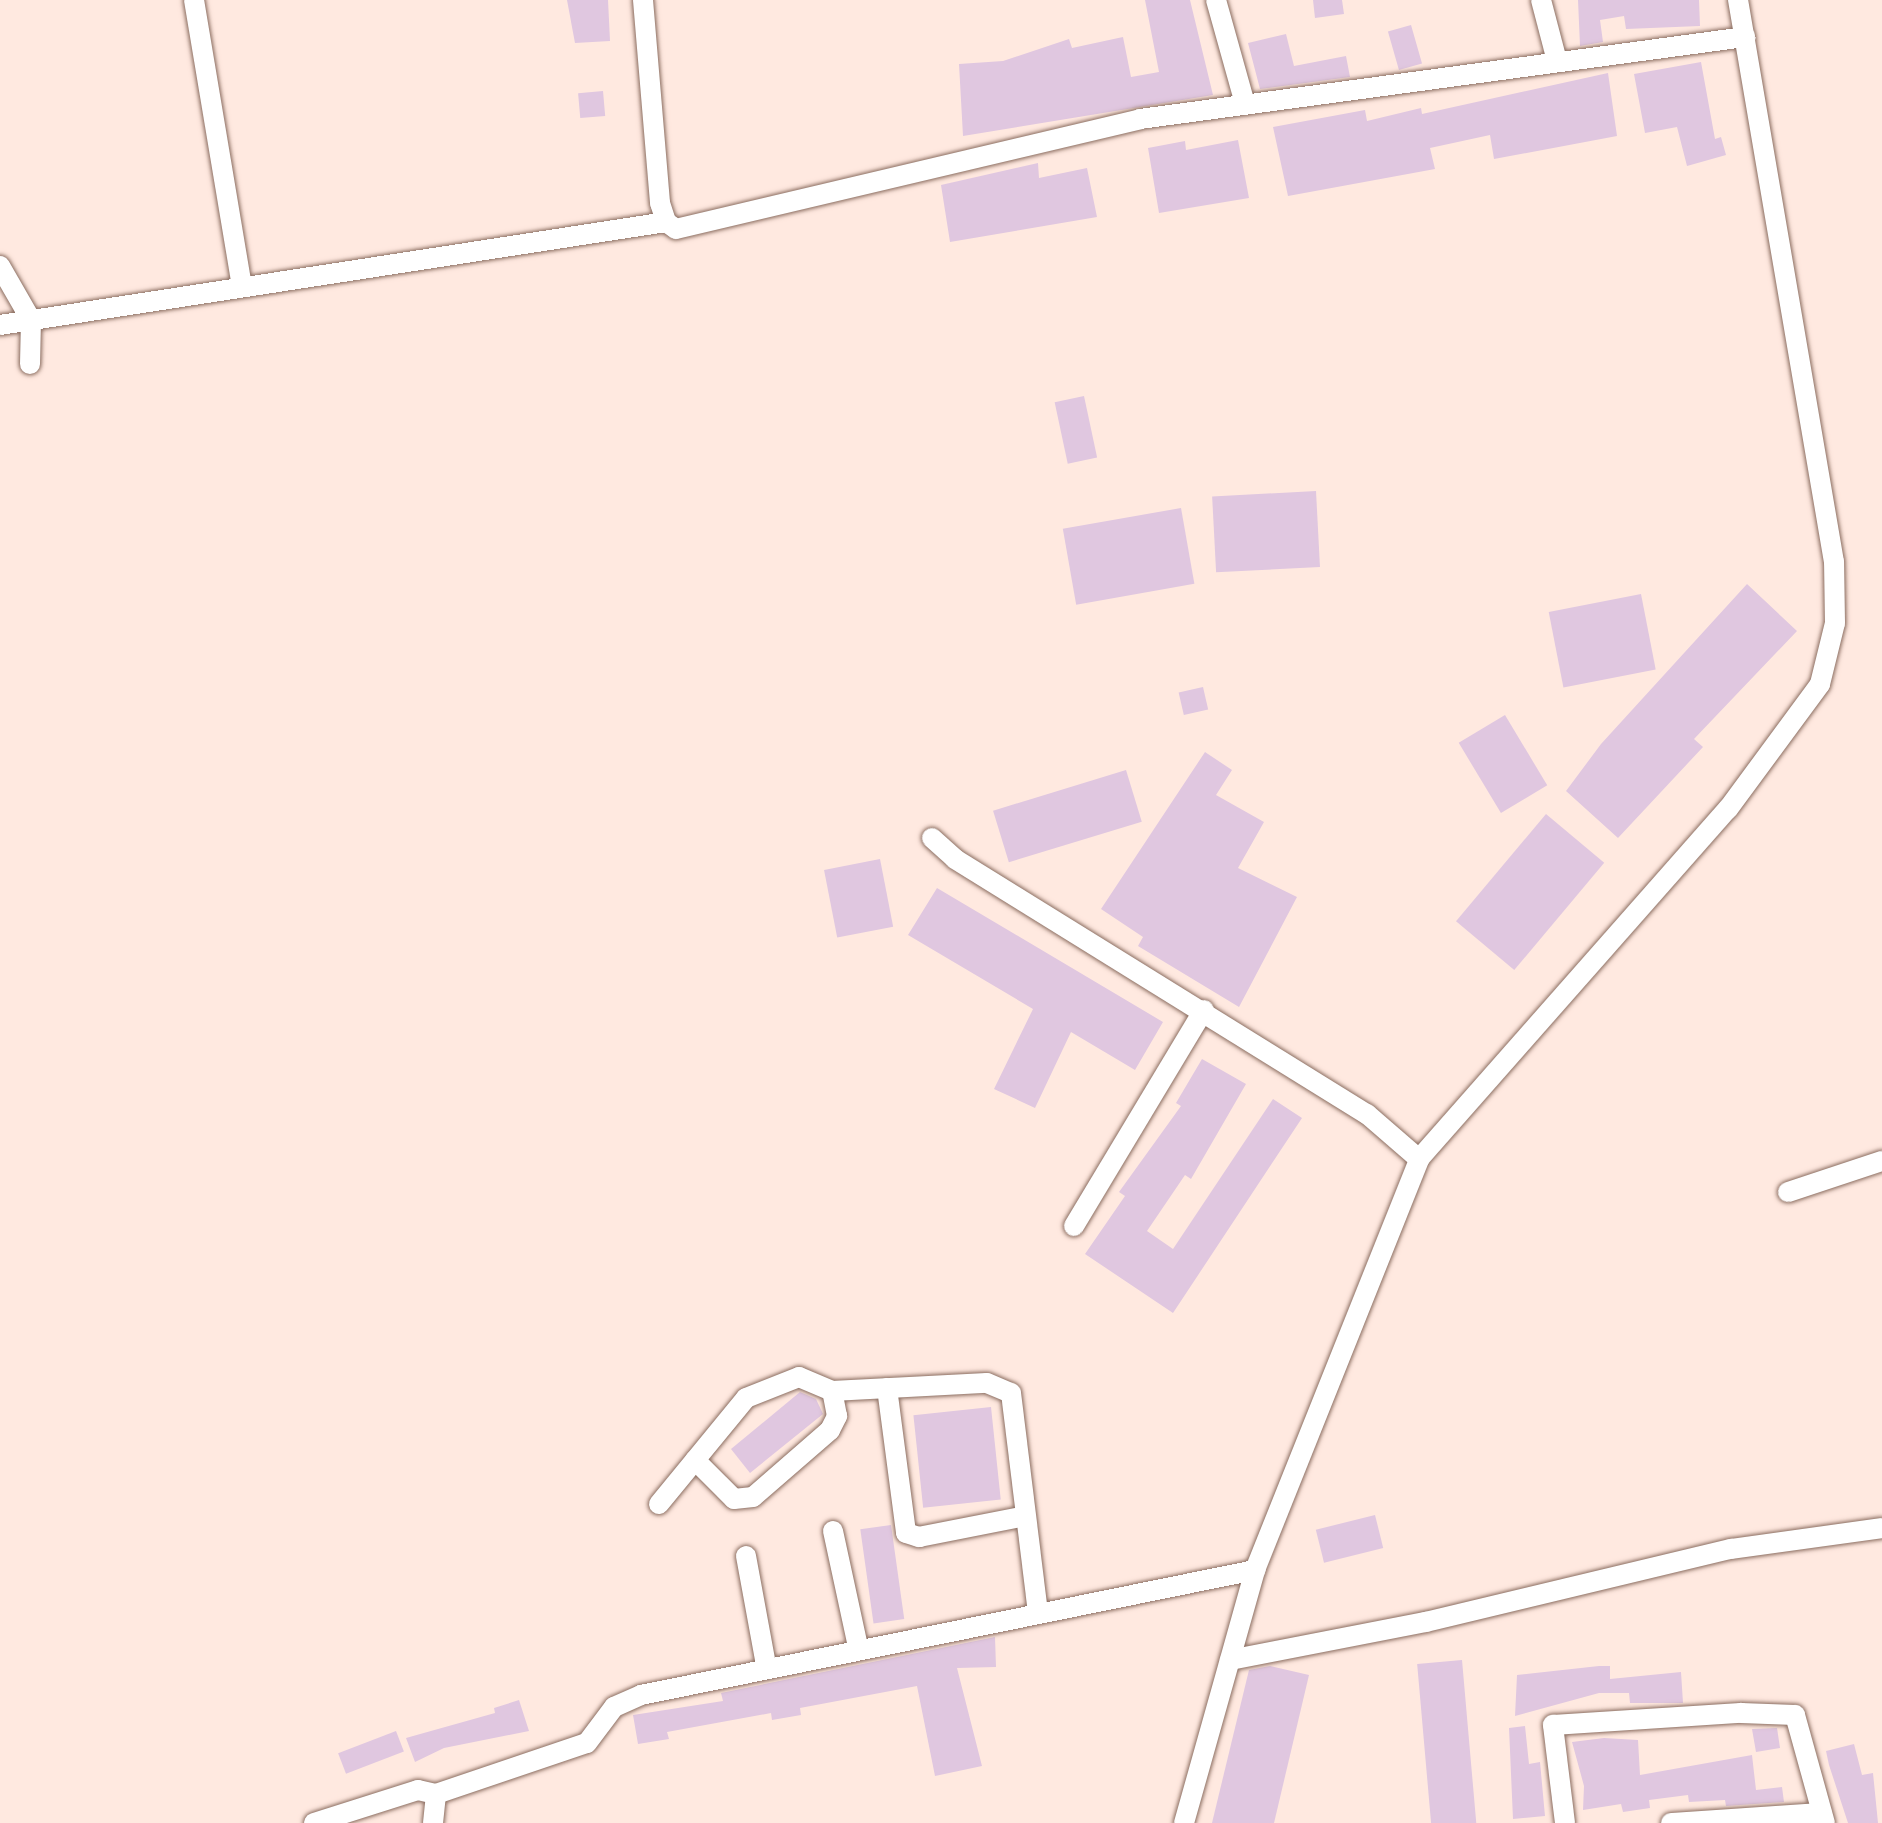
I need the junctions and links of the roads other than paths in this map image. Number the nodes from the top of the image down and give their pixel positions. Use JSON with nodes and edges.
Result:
{"nodes":[{"id":1,"x":194,"y":0,"type":"edge"},
{"id":2,"x":643,"y":0,"type":"edge"},
{"id":3,"x":1216,"y":0,"type":"edge"},
{"id":4,"x":1541,"y":0,"type":"edge"},
{"id":5,"x":1738,"y":0,"type":"edge"},
{"id":6,"x":1745,"y":36,"type":"junction"},
{"id":7,"x":1558,"y":61,"type":"junction"},
{"id":8,"x":1245,"y":104,"type":"junction"},
{"id":9,"x":666,"y":222,"type":"junction"},
{"id":10,"x":0,"y":266,"type":"edge"},
{"id":11,"x":242,"y":288,"type":"junction"},
{"id":12,"x":32,"y":320,"type":"junction"},
{"id":13,"x":0,"y":326,"type":"edge"},
{"id":14,"x":30,"y":364,"type":"dead end"},
{"id":15,"x":932,"y":838,"type":"dead end"},
{"id":16,"x":1204,"y":1010,"type":"junction"},
{"id":17,"x":1419,"y":1159,"type":"junction"},
{"id":18,"x":1882,"y":1160,"type":"edge"},
{"id":19,"x":1788,"y":1192,"type":"dead end"},
{"id":20,"x":1074,"y":1226,"type":"dead end"},
{"id":21,"x":887,"y":1388,"type":"junction"},
{"id":22,"x":832,"y":1390,"type":"junction"},
{"id":23,"x":695,"y":1460,"type":"junction"},
{"id":24,"x":659,"y":1504,"type":"dead end"},
{"id":25,"x":1021,"y":1517,"type":"junction"},
{"id":26,"x":1882,"y":1528,"type":"edge"},
{"id":27,"x":834,"y":1531,"type":"dead end"},
{"id":28,"x":746,"y":1556,"type":"dead end"},
{"id":29,"x":1255,"y":1570,"type":"junction"},
{"id":30,"x":1038,"y":1613,"type":"junction"},
{"id":31,"x":858,"y":1647,"type":"junction"},
{"id":32,"x":1230,"y":1660,"type":"junction"},
{"id":33,"x":766,"y":1665,"type":"junction"},
{"id":34,"x":436,"y":1794,"type":"junction"},
{"id":35,"x":1823,"y":1818,"type":"edge"},
{"id":36,"x":314,"y":1823,"type":"edge"},
{"id":37,"x":433,"y":1823,"type":"edge"},
{"id":38,"x":1184,"y":1823,"type":"edge"},
{"id":39,"x":1565,"y":1823,"type":"edge"},
{"id":40,"x":1671,"y":1823,"type":"edge"}],
"edges":[{"from":1,"to":11,"type":"street"},
{"from":2,"to":9,"type":"street"},
{"from":3,"to":8,"type":"street"},
{"from":4,"to":7,"type":"street"},
{"from":5,"to":6,"type":"street"},
{"from":6,"to":7,"type":"street"},
{"from":6,"to":17,"type":"street"},
{"from":7,"to":8,"type":"street"},
{"from":8,"to":9,"type":"street"},
{"from":9,"to":11,"type":"street"},
{"from":10,"to":12,"type":"street"},
{"from":11,"to":12,"type":"street"},
{"from":12,"to":13,"type":"street"},
{"from":12,"to":14,"type":"street"},
{"from":15,"to":16,"type":"street"},
{"from":16,"to":17,"type":"street"},
{"from":16,"to":20,"type":"street"},
{"from":17,"to":29,"type":"street"},
{"from":18,"to":19,"type":"street"},
{"from":21,"to":22,"type":"street"},
{"from":21,"to":25,"type":"street"},
{"from":21,"to":25,"type":"street"},
{"from":22,"to":23,"type":"street"},
{"from":22,"to":23,"type":"street"},
{"from":23,"to":24,"type":"street"},
{"from":25,"to":30,"type":"street"},
{"from":26,"to":32,"type":"street"},
{"from":27,"to":31,"type":"street"},
{"from":28,"to":33,"type":"street"},
{"from":29,"to":30,"type":"street"},
{"from":29,"to":32,"type":"street"},
{"from":30,"to":31,"type":"street"},
{"from":31,"to":33,"type":"street"},
{"from":32,"to":38,"type":"street"},
{"from":33,"to":34,"type":"street"},
{"from":34,"to":36,"type":"street"},
{"from":34,"to":37,"type":"street"},
{"from":35,"to":39,"type":"street"},
{"from":35,"to":40,"type":"street"}]}
